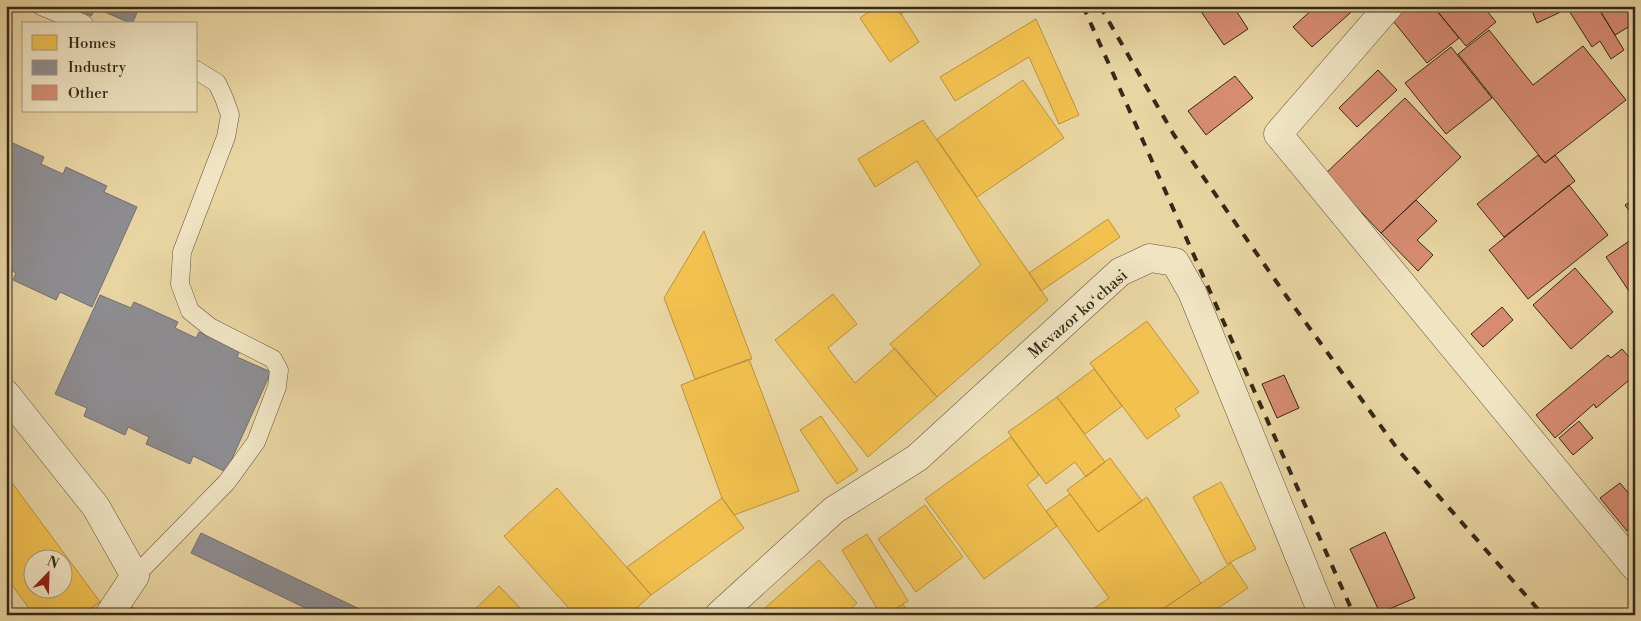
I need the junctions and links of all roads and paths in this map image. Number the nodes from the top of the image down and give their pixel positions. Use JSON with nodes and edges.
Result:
{"nodes":[{"id":1,"x":41,"y":6,"type":"edge"},
{"id":2,"x":1389,"y":6,"type":"edge"},
{"id":3,"x":79,"y":22,"type":"edge"},
{"id":4,"x":198,"y":71,"type":"edge"},
{"id":5,"x":6,"y":394,"type":"edge"},
{"id":6,"x":1635,"y":567,"type":"edge"},
{"id":7,"x":135,"y":576,"type":"junction"},
{"id":8,"x":109,"y":615,"type":"edge"},
{"id":9,"x":719,"y":615,"type":"edge"},
{"id":10,"x":1323,"y":615,"type":"edge"}],
"edges":[{"from":1,"to":3,"type":"lane"},
{"from":2,"to":6,"type":"street"},
{"from":4,"to":7,"type":"lane"},
{"from":5,"to":7,"type":"street"},
{"from":7,"to":8,"type":"street"},
{"from":9,"to":10,"type":"street","name":"Mevazor koʻchasi"}]}
